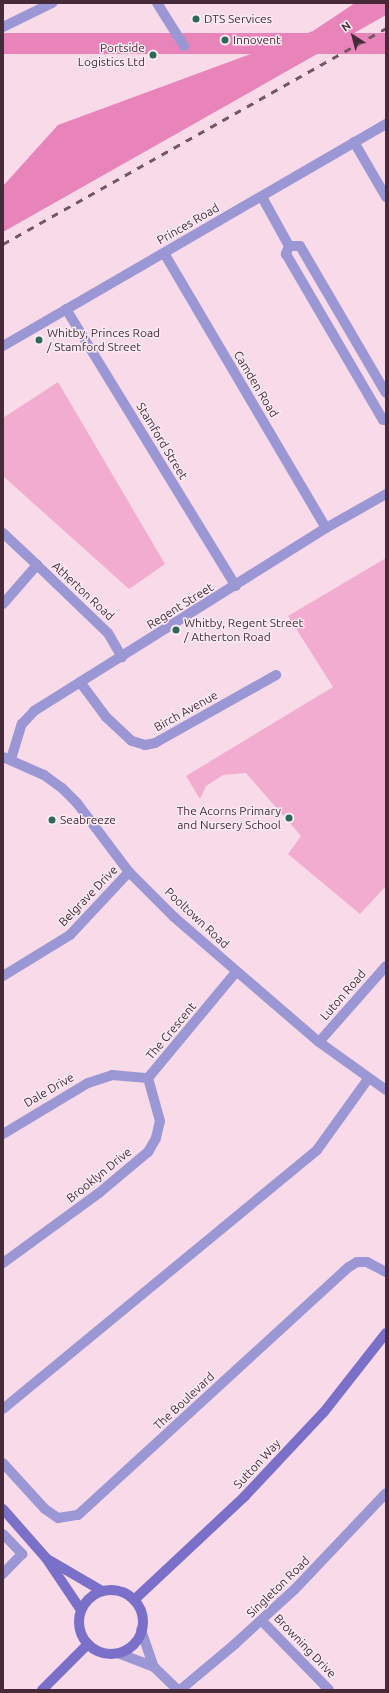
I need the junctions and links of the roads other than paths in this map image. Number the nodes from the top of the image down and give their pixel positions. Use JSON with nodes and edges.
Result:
{"nodes":[{"id":1,"x":52,"y":3,"type":"edge"},
{"id":2,"x":157,"y":3,"type":"edge"},
{"id":3,"x":3,"y":27,"type":"edge"},
{"id":4,"x":184,"y":46,"type":"dead end"},
{"id":5,"x":386,"y":124,"type":"edge"},
{"id":6,"x":354,"y":142,"type":"junction"},
{"id":7,"x":262,"y":197,"type":"junction"},
{"id":8,"x":386,"y":197,"type":"edge"},
{"id":9,"x":289,"y":246,"type":"junction"},
{"id":10,"x":164,"y":252,"type":"junction"},
{"id":11,"x":66,"y":309,"type":"junction"},
{"id":12,"x":349,"y":330,"type":"junction"},
{"id":13,"x":335,"y":339,"type":"junction"},
{"id":14,"x":3,"y":346,"type":"edge"},
{"id":15,"x":386,"y":393,"type":"edge"},
{"id":16,"x":386,"y":420,"type":"edge"},
{"id":17,"x":386,"y":494,"type":"edge"},
{"id":18,"x":326,"y":528,"type":"junction"},
{"id":19,"x":3,"y":533,"type":"edge"},
{"id":20,"x":37,"y":565,"type":"junction"},
{"id":21,"x":236,"y":586,"type":"junction"},
{"id":22,"x":3,"y":604,"type":"edge"},
{"id":23,"x":122,"y":657,"type":"junction"},
{"id":24,"x":276,"y":675,"type":"dead end"},
{"id":25,"x":80,"y":682,"type":"junction"},
{"id":26,"x":7,"y":758,"type":"edge"},
{"id":27,"x":129,"y":872,"type":"junction"},
{"id":28,"x":386,"y":966,"type":"edge"},
{"id":29,"x":236,"y":972,"type":"junction"},
{"id":30,"x":3,"y":976,"type":"edge"},
{"id":31,"x":319,"y":1042,"type":"junction"},
{"id":32,"x":112,"y":1075,"type":"joint"},
{"id":33,"x":148,"y":1078,"type":"junction"},
{"id":34,"x":368,"y":1079,"type":"junction"},
{"id":35,"x":386,"y":1090,"type":"edge"},
{"id":36,"x":3,"y":1134,"type":"edge"},
{"id":37,"x":3,"y":1263,"type":"edge"},
{"id":38,"x":386,"y":1272,"type":"edge"},
{"id":39,"x":386,"y":1333,"type":"edge"},
{"id":40,"x":3,"y":1409,"type":"edge"},
{"id":41,"x":3,"y":1463,"type":"edge"},
{"id":42,"x":386,"y":1493,"type":"edge"},
{"id":43,"x":3,"y":1509,"type":"edge"},
{"id":44,"x":3,"y":1534,"type":"edge"},
{"id":45,"x":46,"y":1558,"type":"junction"},
{"id":46,"x":3,"y":1574,"type":"edge"},
{"id":47,"x":102,"y":1591,"type":"junction"},
{"id":48,"x":134,"y":1600,"type":"junction"},
{"id":49,"x":81,"y":1610,"type":"junction"},
{"id":50,"x":262,"y":1621,"type":"junction"},
{"id":51,"x":142,"y":1630,"type":"junction"},
{"id":52,"x":88,"y":1644,"type":"junction"},
{"id":53,"x":118,"y":1653,"type":"junction"},
{"id":54,"x":154,"y":1666,"type":"junction"},
{"id":55,"x":42,"y":1690,"type":"edge"},
{"id":56,"x":179,"y":1690,"type":"edge"},
{"id":57,"x":329,"y":1690,"type":"edge"}],
"edges":[{"from":1,"to":3,"type":"street"},
{"from":2,"to":4,"type":"street"},
{"from":5,"to":6,"type":"street","name":"Princes Road"},
{"from":6,"to":7,"type":"street","name":"Princes Road"},
{"from":6,"to":8,"type":"street"},
{"from":7,"to":9,"type":"street"},
{"from":7,"to":10,"type":"street","name":"Princes Road"},
{"from":9,"to":12,"type":"street"},
{"from":9,"to":13,"type":"street"},
{"from":10,"to":11,"type":"street","name":"Princes Road"},
{"from":10,"to":18,"type":"street","name":"Camden Road"},
{"from":11,"to":14,"type":"street","name":"Princes Road"},
{"from":11,"to":21,"type":"street","name":"Stamford Street"},
{"from":12,"to":13,"type":"street"},
{"from":12,"to":15,"type":"street"},
{"from":13,"to":16,"type":"street"},
{"from":17,"to":18,"type":"street","name":"Regent Street"},
{"from":18,"to":21,"type":"street","name":"Regent Street"},
{"from":19,"to":20,"type":"street","name":"Atherton Road"},
{"from":20,"to":22,"type":"street","name":"Atherton Road"},
{"from":20,"to":23,"type":"street","name":"Atherton Road"},
{"from":21,"to":23,"type":"street","name":"Regent Street"},
{"from":23,"to":25,"type":"street","name":"Regent Street"},
{"from":24,"to":25,"type":"street","name":"Birch Avenue"},
{"from":25,"to":26,"type":"street","name":"Regent Street"},
{"from":26,"to":27,"type":"street","name":"Pooltown Road"},
{"from":27,"to":29,"type":"street","name":"Pooltown Road"},
{"from":27,"to":30,"type":"street","name":"Belgrave Drive"},
{"from":28,"to":31,"type":"street","name":"Luton Road"},
{"from":29,"to":31,"type":"street","name":"Pooltown Road"},
{"from":29,"to":33,"type":"street","name":"The Crescent"},
{"from":31,"to":34,"type":"street","name":"Pooltown Road"},
{"from":32,"to":33,"type":"street","name":"The Crescent"},
{"from":32,"to":36,"type":"street","name":"Dale Drive"},
{"from":33,"to":37,"type":"street","name":"Brooklyn Drive"},
{"from":34,"to":35,"type":"street","name":"Pooltown Road"},
{"from":34,"to":40,"type":"street"},
{"from":38,"to":41,"type":"street","name":"The Boulevard"},
{"from":39,"to":48,"type":"main road","name":"Sutton Way"},
{"from":42,"to":50,"type":"street","name":"Singleton Road"},
{"from":43,"to":45,"type":"main road"},
{"from":44,"to":46,"type":"street"},
{"from":45,"to":47,"type":"main road"},
{"from":45,"to":49,"type":"main road"},
{"from":47,"to":48,"type":"main road"},
{"from":47,"to":49,"type":"main road"},
{"from":48,"to":51,"type":"main road"},
{"from":49,"to":52,"type":"main road"},
{"from":50,"to":56,"type":"street","name":"Singleton Road"},
{"from":50,"to":57,"type":"street","name":"Browning Drive"},
{"from":51,"to":53,"type":"main road"},
{"from":51,"to":54,"type":"street"},
{"from":52,"to":53,"type":"main road"},
{"from":52,"to":55,"type":"main road"},
{"from":53,"to":54,"type":"street"},
{"from":54,"to":56,"type":"street"}]}
